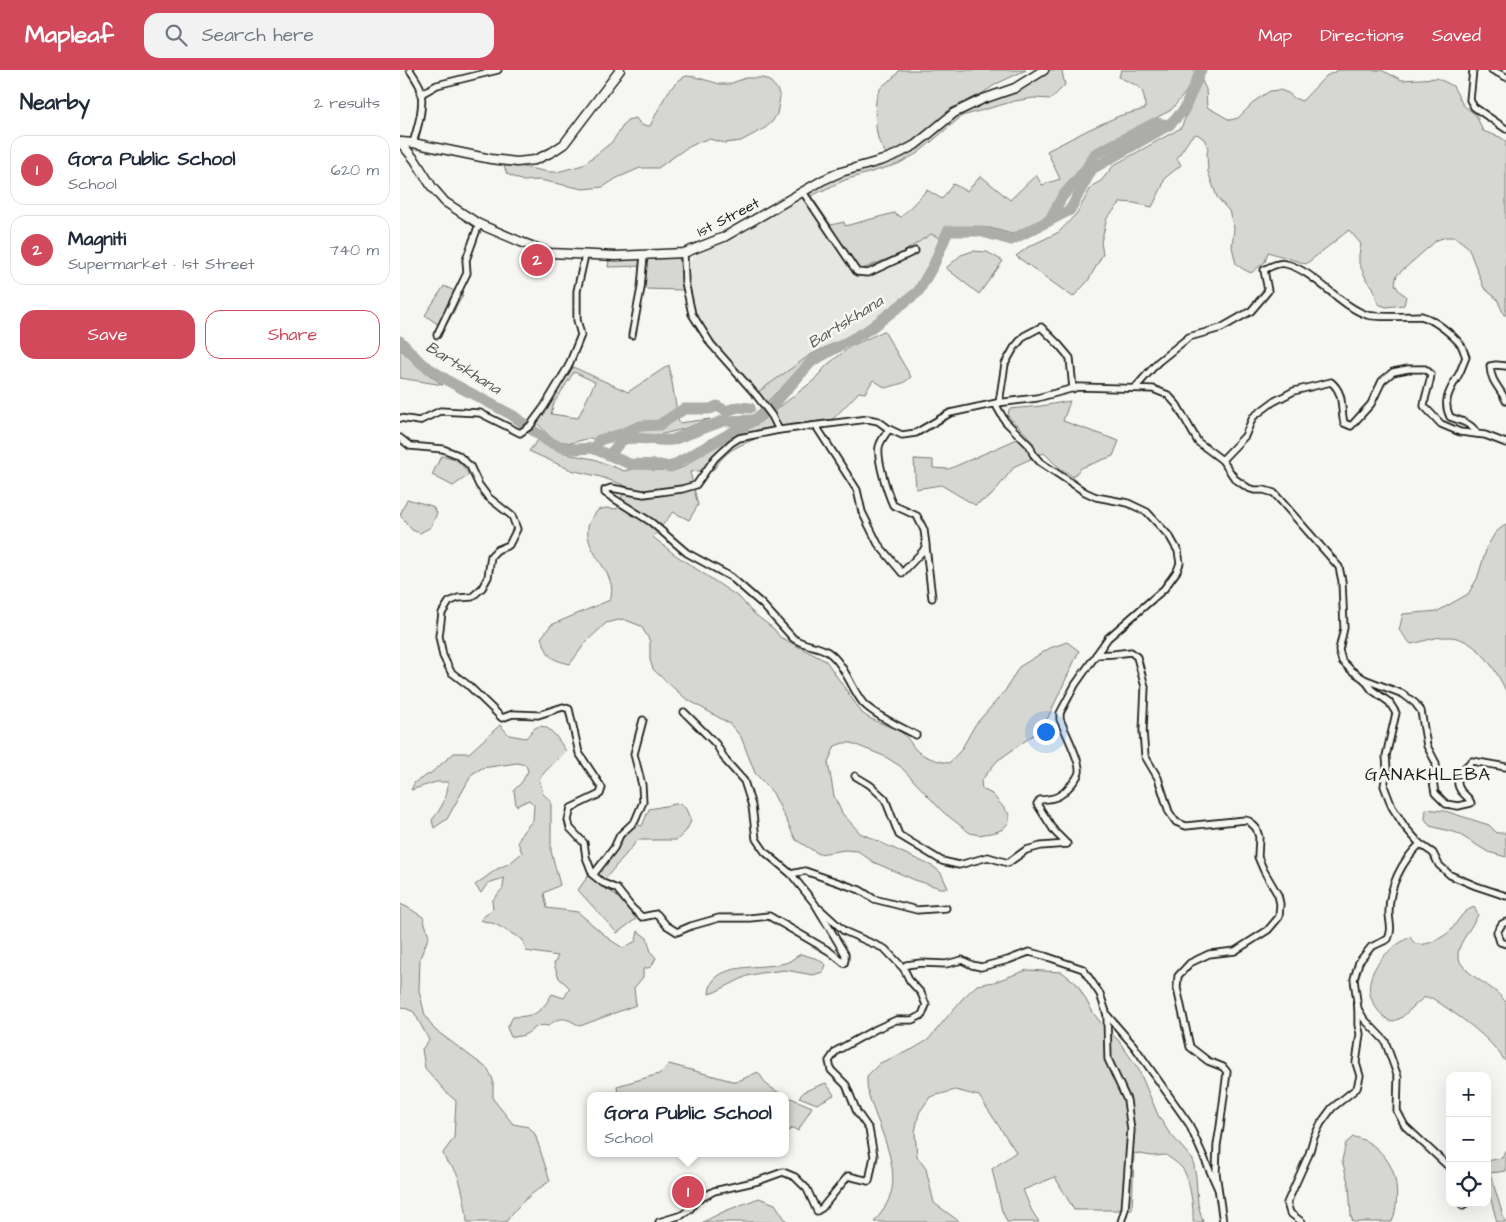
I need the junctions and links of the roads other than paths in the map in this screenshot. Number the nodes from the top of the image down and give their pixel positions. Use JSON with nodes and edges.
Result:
{"nodes":[{"id":1,"x":410,"y":70,"type":"edge"},
{"id":2,"x":498,"y":70,"type":"edge"},
{"id":3,"x":620,"y":70,"type":"edge"},
{"id":4,"x":1044,"y":70,"type":"edge"},
{"id":5,"x":1473,"y":70,"type":"edge"},
{"id":6,"x":1492,"y":70,"type":"edge"},
{"id":7,"x":1506,"y":77,"type":"edge"},
{"id":8,"x":421,"y":94,"type":"junction"},
{"id":9,"x":1506,"y":129,"type":"edge"},
{"id":10,"x":400,"y":142,"type":"edge"},
{"id":11,"x":413,"y":143,"type":"junction"},
{"id":12,"x":803,"y":192,"type":"junction"},
{"id":13,"x":479,"y":224,"type":"junction"},
{"id":14,"x":916,"y":251,"type":"dead end"},
{"id":15,"x":684,"y":253,"type":"junction"},
{"id":16,"x":585,"y":255,"type":"junction"},
{"id":17,"x":644,"y":255,"type":"junction"},
{"id":18,"x":437,"y":335,"type":"dead end"},
{"id":19,"x":632,"y":335,"type":"dead end"},
{"id":20,"x":1506,"y":366,"type":"edge"},
{"id":21,"x":1135,"y":388,"type":"junction"},
{"id":22,"x":1073,"y":389,"type":"junction"},
{"id":23,"x":1506,"y":401,"type":"edge"},
{"id":24,"x":998,"y":403,"type":"junction"},
{"id":25,"x":400,"y":418,"type":"edge"},
{"id":26,"x":816,"y":426,"type":"junction"},
{"id":27,"x":889,"y":429,"type":"junction"},
{"id":28,"x":779,"y":430,"type":"junction"},
{"id":29,"x":1477,"y":434,"type":"junction"},
{"id":30,"x":400,"y":438,"type":"edge"},
{"id":31,"x":1506,"y":443,"type":"edge"},
{"id":32,"x":1222,"y":460,"type":"junction"},
{"id":33,"x":926,"y":545,"type":"junction"},
{"id":34,"x":932,"y":598,"type":"dead end"},
{"id":35,"x":1096,"y":655,"type":"junction"},
{"id":36,"x":1364,"y":679,"type":"junction"},
{"id":37,"x":684,"y":712,"type":"dead end"},
{"id":38,"x":643,"y":720,"type":"dead end"},
{"id":39,"x":916,"y":734,"type":"dead end"},
{"id":40,"x":1506,"y":767,"type":"edge"},
{"id":41,"x":855,"y":776,"type":"dead end"},
{"id":42,"x":1420,"y":844,"type":"junction"},
{"id":43,"x":791,"y":874,"type":"junction"},
{"id":44,"x":593,"y":875,"type":"junction"},
{"id":45,"x":1506,"y":896,"type":"edge"},
{"id":46,"x":814,"y":904,"type":"junction"},
{"id":47,"x":946,"y":908,"type":"dead end"},
{"id":48,"x":1506,"y":922,"type":"edge"},
{"id":49,"x":1506,"y":944,"type":"edge"},
{"id":50,"x":904,"y":969,"type":"junction"},
{"id":51,"x":1358,"y":1009,"type":"junction"},
{"id":52,"x":1107,"y":1015,"type":"junction"},
{"id":53,"x":1446,"y":1164,"type":"edge"},
{"id":54,"x":1218,"y":1189,"type":"junction"},
{"id":55,"x":659,"y":1222,"type":"edge"},
{"id":56,"x":1121,"y":1222,"type":"edge"},
{"id":57,"x":1223,"y":1222,"type":"edge"},
{"id":58,"x":1302,"y":1222,"type":"edge"}],
"edges":[{"from":1,"to":8,"type":"street"},
{"from":2,"to":8,"type":"street"},
{"from":3,"to":11,"type":"street"},
{"from":4,"to":12,"type":"street","name":"1st Street"},
{"from":5,"to":9,"type":"street"},
{"from":6,"to":7,"type":"street"},
{"from":8,"to":11,"type":"street"},
{"from":10,"to":11,"type":"street"},
{"from":10,"to":13,"type":"street","name":"1st Street"},
{"from":12,"to":14,"type":"street"},
{"from":12,"to":15,"type":"street","name":"1st Street"},
{"from":13,"to":16,"type":"street","name":"1st Street"},
{"from":13,"to":18,"type":"street"},
{"from":15,"to":17,"type":"street","name":"1st Street"},
{"from":15,"to":28,"type":"street"},
{"from":16,"to":17,"type":"street","name":"1st Street"},
{"from":16,"to":25,"type":"street"},
{"from":17,"to":19,"type":"street"},
{"from":20,"to":23,"type":"street"},
{"from":21,"to":22,"type":"street"},
{"from":21,"to":29,"type":"street"},
{"from":21,"to":32,"type":"street"},
{"from":22,"to":24,"type":"street"},
{"from":22,"to":24,"type":"street"},
{"from":24,"to":27,"type":"street"},
{"from":24,"to":35,"type":"street"},
{"from":26,"to":27,"type":"street"},
{"from":26,"to":28,"type":"street"},
{"from":26,"to":33,"type":"street"},
{"from":27,"to":33,"type":"street"},
{"from":28,"to":39,"type":"street"},
{"from":29,"to":31,"type":"street"},
{"from":29,"to":32,"type":"street"},
{"from":30,"to":44,"type":"street"},
{"from":32,"to":36,"type":"street"},
{"from":33,"to":34,"type":"street"},
{"from":35,"to":41,"type":"street"},
{"from":35,"to":54,"type":"street"},
{"from":36,"to":40,"type":"street"},
{"from":36,"to":42,"type":"street"},
{"from":37,"to":43,"type":"street"},
{"from":38,"to":44,"type":"street"},
{"from":42,"to":45,"type":"street"},
{"from":42,"to":51,"type":"street"},
{"from":43,"to":46,"type":"street"},
{"from":43,"to":47,"type":"street"},
{"from":44,"to":46,"type":"street"},
{"from":46,"to":50,"type":"street"},
{"from":48,"to":49,"type":"street"},
{"from":50,"to":52,"type":"street"},
{"from":50,"to":55,"type":"street"},
{"from":51,"to":53,"type":"street"},
{"from":51,"to":58,"type":"street"},
{"from":52,"to":54,"type":"street"},
{"from":52,"to":56,"type":"street"},
{"from":54,"to":57,"type":"street"}]}
